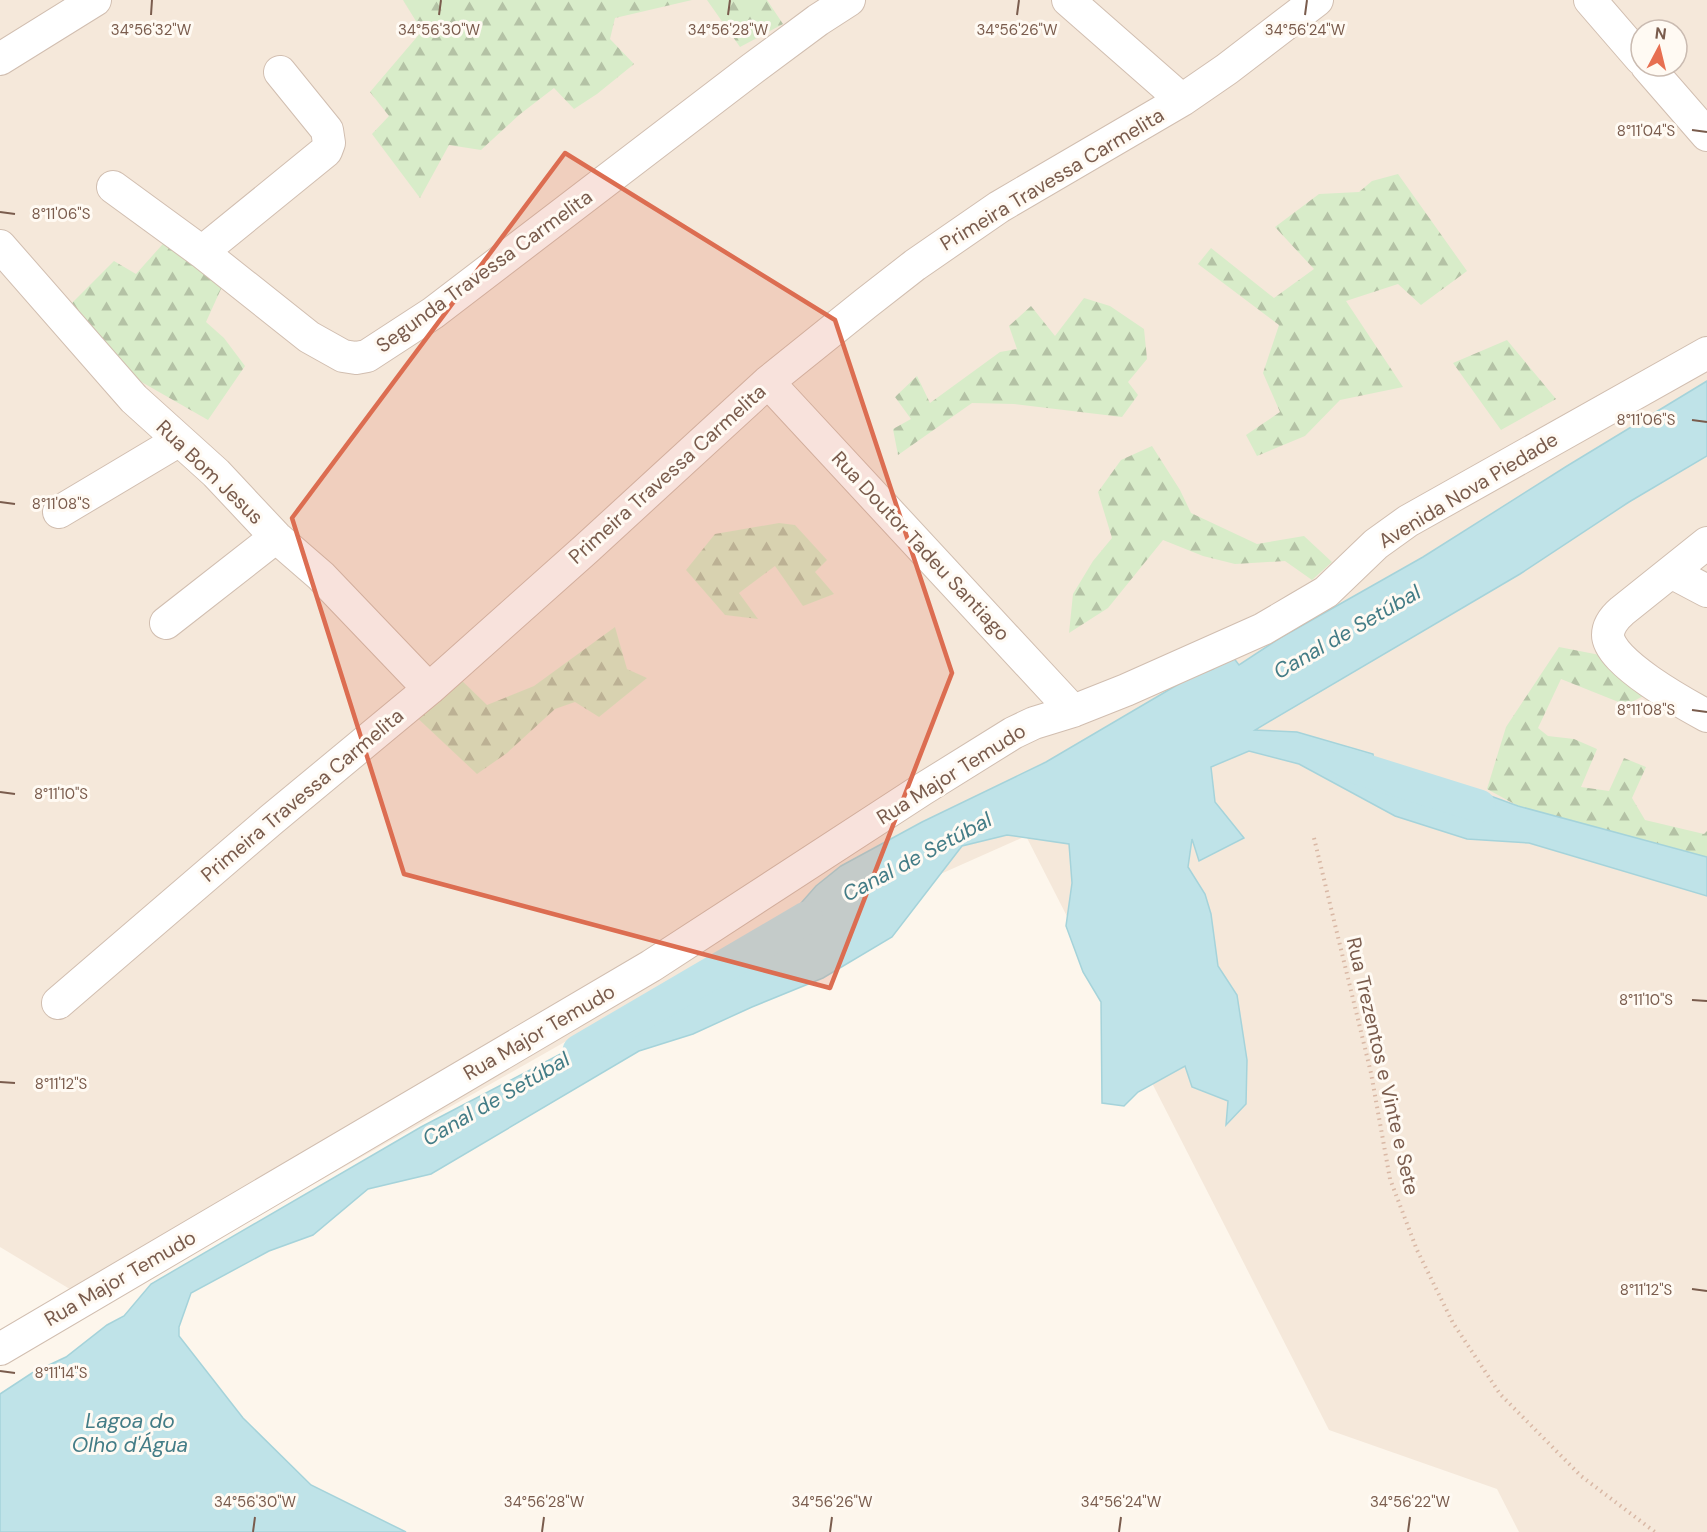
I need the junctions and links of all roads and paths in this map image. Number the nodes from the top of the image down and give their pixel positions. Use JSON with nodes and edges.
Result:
{"nodes":[{"id":1,"x":95,"y":0,"type":"edge"},
{"id":2,"x":849,"y":0,"type":"edge"},
{"id":3,"x":1068,"y":0,"type":"edge"},
{"id":4,"x":1317,"y":0,"type":"edge"},
{"id":5,"x":1590,"y":0,"type":"edge"},
{"id":6,"x":1629,"y":46,"type":"edge"},
{"id":7,"x":0,"y":59,"type":"edge"},
{"id":8,"x":280,"y":72,"type":"dead end"},
{"id":9,"x":1657,"y":78,"type":"edge"},
{"id":10,"x":1182,"y":100,"type":"junction"},
{"id":11,"x":1707,"y":135,"type":"edge"},
{"id":12,"x":114,"y":187,"type":"dead end"},
{"id":13,"x":0,"y":246,"type":"edge"},
{"id":14,"x":202,"y":252,"type":"junction"},
{"id":15,"x":1707,"y":353,"type":"edge"},
{"id":16,"x":768,"y":382,"type":"junction"},
{"id":17,"x":178,"y":441,"type":"junction"},
{"id":18,"x":59,"y":512,"type":"dead end"},
{"id":19,"x":276,"y":537,"type":"junction"},
{"id":20,"x":1707,"y":543,"type":"edge"},
{"id":21,"x":1671,"y":573,"type":"junction"},
{"id":22,"x":1707,"y":591,"type":"edge"},
{"id":23,"x":166,"y":623,"type":"dead end"},
{"id":24,"x":429,"y":688,"type":"junction"},
{"id":25,"x":1074,"y":711,"type":"junction"},
{"id":26,"x":1707,"y":716,"type":"edge"},
{"id":27,"x":1314,"y":838,"type":"dead end"},
{"id":28,"x":58,"y":1003,"type":"dead end"},
{"id":29,"x":0,"y":1349,"type":"edge"},
{"id":30,"x":1655,"y":1532,"type":"edge"}],
"edges":[{"from":1,"to":7,"type":"street"},
{"from":2,"to":14,"type":"street","name":"Segunda Travessa Carmelita"},
{"from":3,"to":10,"type":"street"},
{"from":4,"to":10,"type":"street","name":"Primeira Travessa Carmelita"},
{"from":5,"to":6,"type":"street"},
{"from":8,"to":14,"type":"street"},
{"from":9,"to":11,"type":"street"},
{"from":10,"to":16,"type":"street","name":"Primeira Travessa Carmelita"},
{"from":12,"to":14,"type":"street","name":"Segunda Travessa Carmelita"},
{"from":13,"to":17,"type":"street","name":"Rua Bom Jesus"},
{"from":15,"to":25,"type":"street","name":"Avenida Nova Piedade"},
{"from":16,"to":24,"type":"street","name":"Primeira Travessa Carmelita"},
{"from":16,"to":25,"type":"street","name":"Rua Doutor Tadeu Santiago"},
{"from":17,"to":18,"type":"street"},
{"from":17,"to":19,"type":"street","name":"Rua Bom Jesus"},
{"from":19,"to":23,"type":"street"},
{"from":19,"to":24,"type":"street","name":"Rua Bom Jesus"},
{"from":20,"to":21,"type":"street"},
{"from":21,"to":22,"type":"street"},
{"from":21,"to":26,"type":"street"},
{"from":24,"to":28,"type":"street","name":"Primeira Travessa Carmelita"},
{"from":25,"to":29,"type":"street","name":"Rua Major Temudo"},
{"from":27,"to":30,"type":"path","name":"Rua Trezentos e Vinte e Sete"}]}
